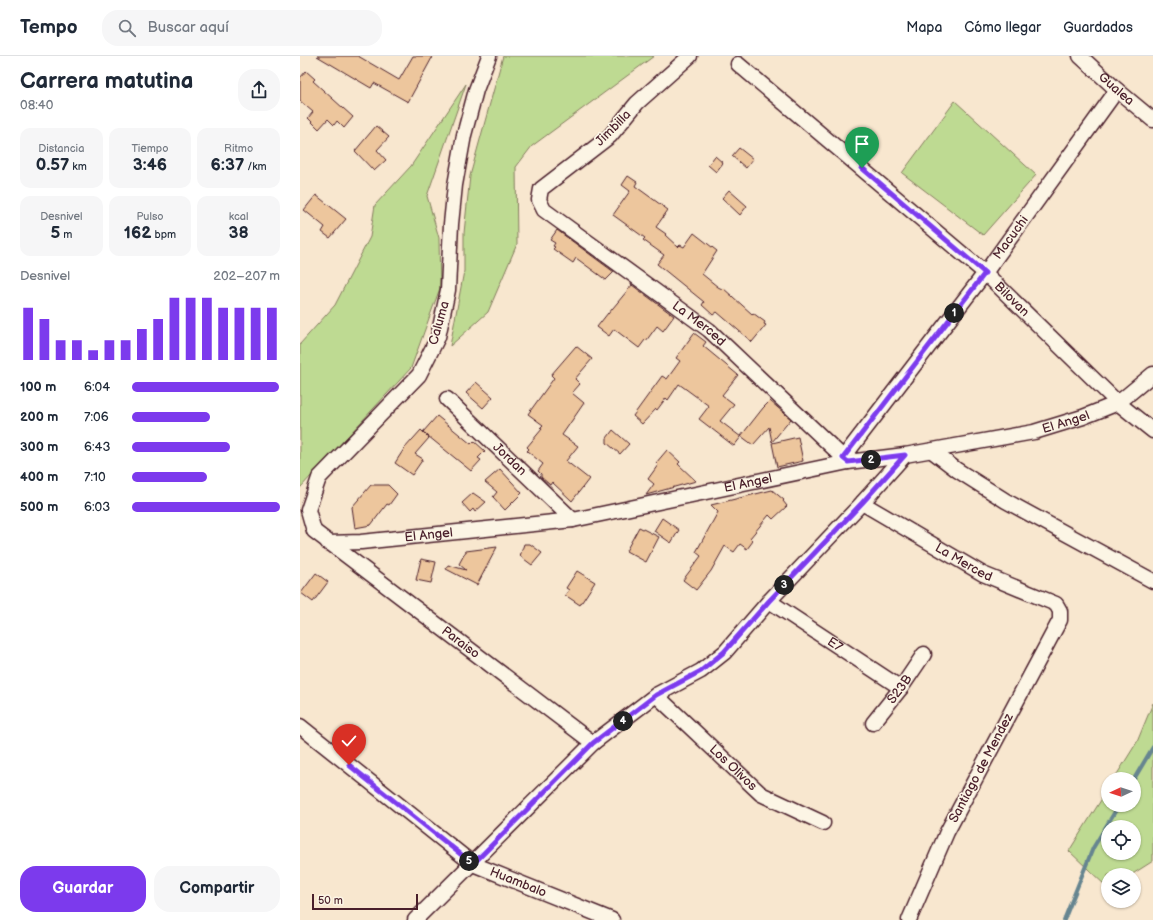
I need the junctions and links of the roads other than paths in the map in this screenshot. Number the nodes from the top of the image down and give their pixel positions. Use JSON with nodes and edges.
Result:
{"nodes":[{"id":1,"x":488,"y":56,"type":"edge"},
{"id":2,"x":690,"y":56,"type":"edge"},
{"id":3,"x":1080,"y":56,"type":"edge"},
{"id":4,"x":738,"y":64,"type":"dead end"},
{"id":5,"x":1117,"y":90,"type":"junction"},
{"id":6,"x":1153,"y":120,"type":"edge"},
{"id":7,"x":539,"y":200,"type":"joint"},
{"id":8,"x":985,"y":273,"type":"junction"},
{"id":9,"x":1153,"y":374,"type":"edge"},
{"id":10,"x":447,"y":399,"type":"dead end"},
{"id":11,"x":1118,"y":403,"type":"junction"},
{"id":12,"x":1153,"y":431,"type":"edge"},
{"id":13,"x":932,"y":451,"type":"junction"},
{"id":14,"x":905,"y":455,"type":"junction"},
{"id":15,"x":846,"y":460,"type":"junction"},
{"id":16,"x":862,"y":503,"type":"junction"},
{"id":17,"x":573,"y":520,"type":"junction"},
{"id":18,"x":328,"y":543,"type":"junction"},
{"id":19,"x":1153,"y":581,"type":"edge"},
{"id":20,"x":769,"y":601,"type":"junction"},
{"id":21,"x":1060,"y":620,"type":"joint"},
{"id":22,"x":924,"y":654,"type":"dead end"},
{"id":23,"x":900,"y":688,"type":"junction"},
{"id":24,"x":656,"y":695,"type":"junction"},
{"id":25,"x":873,"y":723,"type":"dead end"},
{"id":26,"x":300,"y":726,"type":"edge"},
{"id":27,"x":593,"y":743,"type":"junction"},
{"id":28,"x":823,"y":823,"type":"dead end"},
{"id":29,"x":473,"y":864,"type":"junction"},
{"id":30,"x":415,"y":920,"type":"edge"},
{"id":31,"x":612,"y":920,"type":"edge"},
{"id":32,"x":909,"y":920,"type":"edge"}],
"edges":[{"from":1,"to":18,"type":"street","name":"Caluma"},
{"from":2,"to":7,"type":"street","name":"Jimbilla"},
{"from":3,"to":5,"type":"street","name":"Gualea"},
{"from":4,"to":8,"type":"street","name":"Bilovan"},
{"from":5,"to":6,"type":"street","name":"Gualea"},
{"from":5,"to":8,"type":"street","name":"Macuchi"},
{"from":7,"to":15,"type":"street","name":"La Merced"},
{"from":8,"to":11,"type":"street","name":"Bilovan"},
{"from":8,"to":15,"type":"street","name":"Macuchi"},
{"from":9,"to":11,"type":"street","name":"El Angel"},
{"from":10,"to":17,"type":"street","name":"Jordan"},
{"from":11,"to":12,"type":"street","name":"Bilovan"},
{"from":11,"to":13,"type":"street","name":"El Angel"},
{"from":13,"to":14,"type":"street","name":"El Angel"},
{"from":13,"to":19,"type":"street"},
{"from":14,"to":15,"type":"street","name":"El Angel"},
{"from":14,"to":16,"type":"street"},
{"from":15,"to":17,"type":"street","name":"El Angel"},
{"from":16,"to":20,"type":"street"},
{"from":16,"to":21,"type":"street","name":"La Merced"},
{"from":17,"to":18,"type":"street","name":"El Angel"},
{"from":18,"to":27,"type":"street","name":"Paraiso"},
{"from":20,"to":23,"type":"street","name":"E7"},
{"from":20,"to":24,"type":"street"},
{"from":21,"to":32,"type":"street","name":"Santiago de Mendez"},
{"from":22,"to":23,"type":"street","name":"S23B"},
{"from":23,"to":25,"type":"street","name":"S23B"},
{"from":24,"to":27,"type":"street"},
{"from":24,"to":28,"type":"street","name":"Los Olivos"},
{"from":26,"to":29,"type":"street","name":"Huambalo"},
{"from":27,"to":29,"type":"street"},
{"from":29,"to":30,"type":"street"},
{"from":29,"to":31,"type":"street","name":"Huambalo"}]}
